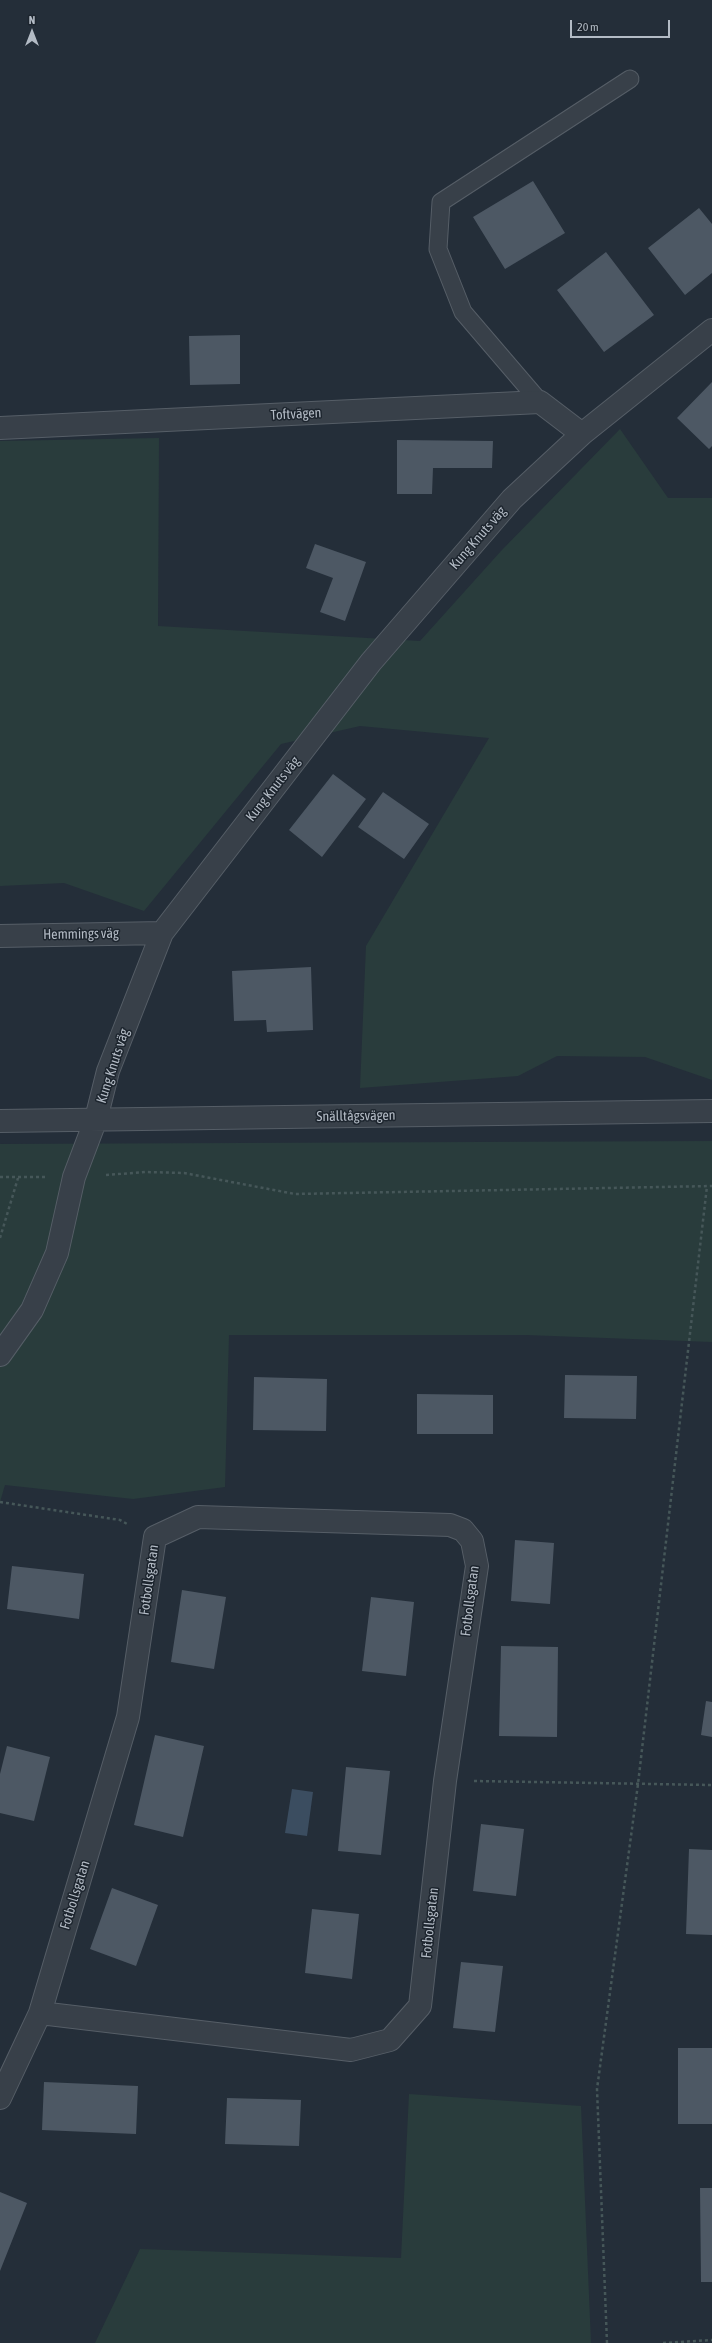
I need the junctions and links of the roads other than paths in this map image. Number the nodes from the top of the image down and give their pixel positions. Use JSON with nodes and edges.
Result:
{"nodes":[{"id":1,"x":630,"y":79,"type":"dead end"},
{"id":2,"x":712,"y":330,"type":"edge"},
{"id":3,"x":540,"y":402,"type":"junction"},
{"id":4,"x":0,"y":428,"type":"edge"},
{"id":5,"x":582,"y":434,"type":"junction"},
{"id":6,"x":162,"y":933,"type":"junction"},
{"id":7,"x":0,"y":936,"type":"edge"},
{"id":8,"x":712,"y":1111,"type":"edge"},
{"id":9,"x":96,"y":1119,"type":"junction"},
{"id":10,"x":0,"y":1121,"type":"edge"},
{"id":11,"x":0,"y":1355,"type":"edge"},
{"id":12,"x":40,"y":2013,"type":"junction"},
{"id":13,"x":0,"y":2098,"type":"edge"}],
"edges":[{"from":1,"to":3,"type":"lane"},
{"from":2,"to":5,"type":"street","name":"Kung Knuts väg"},
{"from":3,"to":4,"type":"street","name":"Toftvägen"},
{"from":3,"to":5,"type":"street"},
{"from":5,"to":6,"type":"street","name":"Kung Knuts väg"},
{"from":6,"to":7,"type":"street","name":"Hemmings väg"},
{"from":6,"to":9,"type":"street","name":"Kung Knuts väg"},
{"from":8,"to":9,"type":"street","name":"Snälltågsvägen"},
{"from":9,"to":10,"type":"street","name":"Snälltågsvägen"},
{"from":9,"to":11,"type":"street","name":"Kung Knuts väg"},
{"from":12,"to":12,"type":"street","name":"Fotbollsgatan"},
{"from":12,"to":13,"type":"street","name":"Fotbollsgatan"}]}
